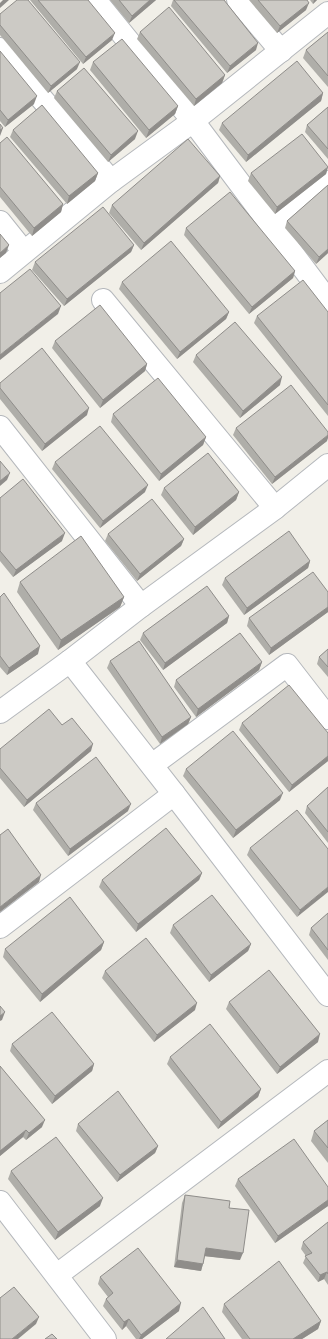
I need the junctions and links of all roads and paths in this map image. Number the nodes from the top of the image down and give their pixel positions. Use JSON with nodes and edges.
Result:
{"nodes":[{"id":1,"x":95,"y":0,"type":"edge"},
{"id":2,"x":238,"y":0,"type":"edge"},
{"id":3,"x":328,"y":13,"type":"edge"},
{"id":4,"x":0,"y":49,"type":"edge"},
{"id":5,"x":282,"y":51,"type":"junction"},
{"id":6,"x":193,"y":121,"type":"junction"},
{"id":7,"x":111,"y":181,"type":"junction"},
{"id":8,"x":328,"y":182,"type":"edge"},
{"id":9,"x":0,"y":222,"type":"edge"},
{"id":10,"x":273,"y":226,"type":"junction"},
{"id":11,"x":24,"y":252,"type":"junction"},
{"id":12,"x":0,"y":272,"type":"edge"},
{"id":13,"x":103,"y":300,"type":"dead end"},
{"id":14,"x":328,"y":301,"type":"edge"},
{"id":15,"x":0,"y":427,"type":"edge"},
{"id":16,"x":328,"y":465,"type":"edge"},
{"id":17,"x":275,"y":508,"type":"junction"},
{"id":18,"x":141,"y":606,"type":"junction"},
{"id":19,"x":70,"y":661,"type":"junction"},
{"id":20,"x":0,"y":712,"type":"edge"},
{"id":21,"x":328,"y":718,"type":"edge"},
{"id":22,"x":152,"y":765,"type":"junction"},
{"id":23,"x":174,"y":794,"type":"junction"},
{"id":24,"x":0,"y":927,"type":"edge"},
{"id":25,"x":328,"y":995,"type":"edge"},
{"id":26,"x":328,"y":1071,"type":"edge"},
{"id":27,"x":0,"y":1202,"type":"edge"},
{"id":28,"x":57,"y":1275,"type":"junction"},
{"id":29,"x":105,"y":1339,"type":"edge"}],
"edges":[{"from":1,"to":6,"type":"street"},
{"from":2,"to":5,"type":"street"},
{"from":3,"to":5,"type":"street"},
{"from":4,"to":7,"type":"street"},
{"from":5,"to":6,"type":"street"},
{"from":6,"to":7,"type":"street"},
{"from":6,"to":10,"type":"street"},
{"from":7,"to":11,"type":"street"},
{"from":8,"to":10,"type":"street"},
{"from":9,"to":11,"type":"street"},
{"from":10,"to":14,"type":"street"},
{"from":11,"to":12,"type":"street"},
{"from":13,"to":17,"type":"street"},
{"from":15,"to":18,"type":"street"},
{"from":16,"to":17,"type":"street"},
{"from":17,"to":18,"type":"street"},
{"from":18,"to":19,"type":"street"},
{"from":19,"to":20,"type":"street"},
{"from":19,"to":22,"type":"street"},
{"from":21,"to":22,"type":"street"},
{"from":22,"to":23,"type":"street"},
{"from":23,"to":24,"type":"street"},
{"from":23,"to":25,"type":"street"},
{"from":26,"to":28,"type":"street"},
{"from":27,"to":28,"type":"street"},
{"from":28,"to":29,"type":"street"}]}
